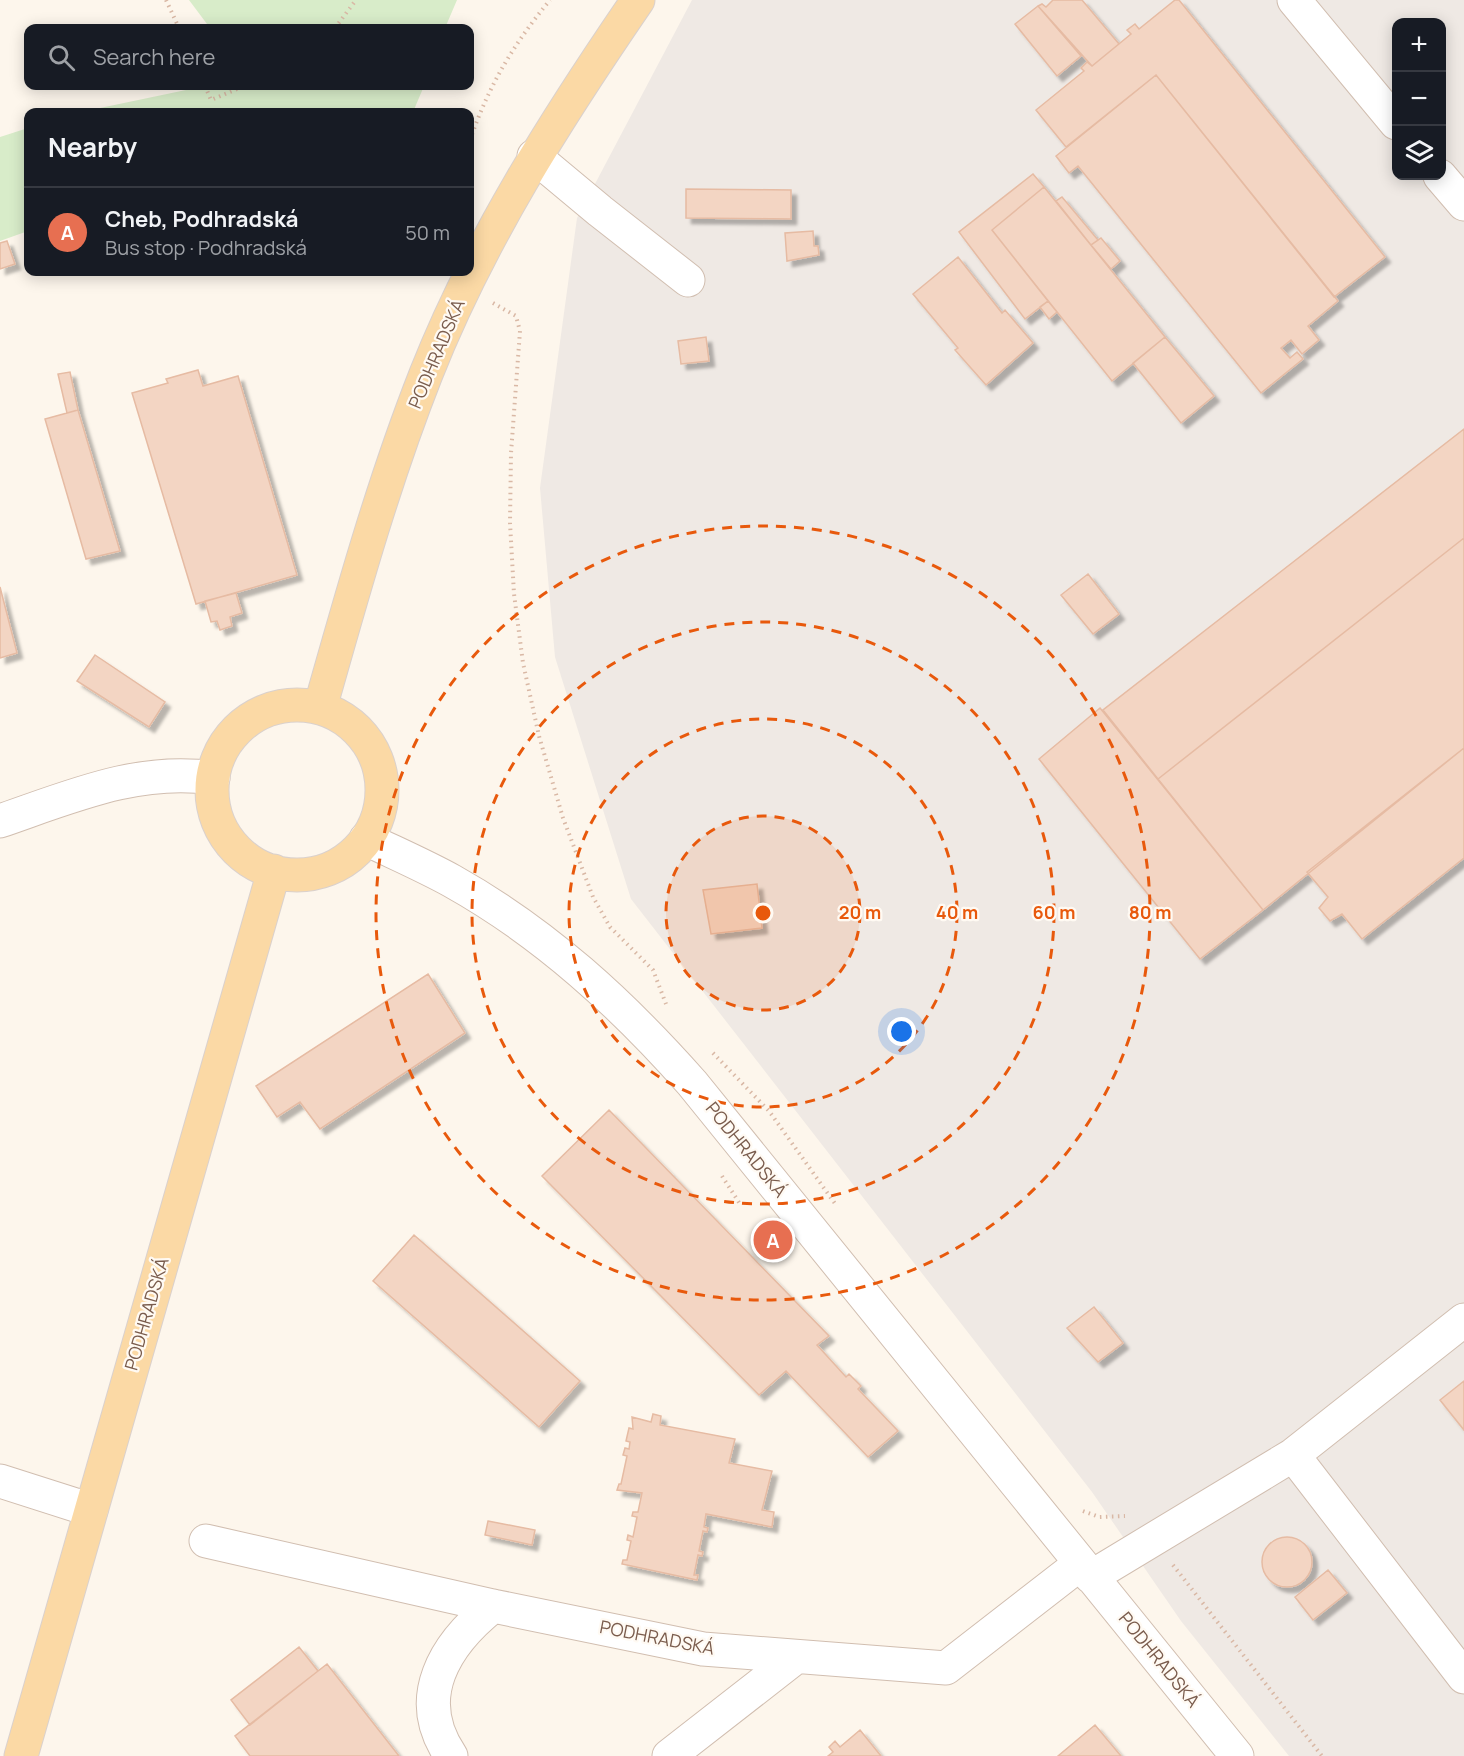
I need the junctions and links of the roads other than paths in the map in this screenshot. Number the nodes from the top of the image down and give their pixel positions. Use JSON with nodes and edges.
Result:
{"nodes":[{"id":1,"x":639,"y":0,"type":"edge"},
{"id":2,"x":1294,"y":0,"type":"edge"},
{"id":3,"x":1392,"y":118,"type":"edge"},
{"id":4,"x":534,"y":156,"type":"junction"},
{"id":5,"x":1443,"y":180,"type":"edge"},
{"id":6,"x":1464,"y":204,"type":"edge"},
{"id":7,"x":474,"y":272,"type":"edge"},
{"id":8,"x":472,"y":276,"type":"edge"},
{"id":9,"x":688,"y":280,"type":"dead end"},
{"id":10,"x":320,"y":708,"type":"junction"},
{"id":11,"x":213,"y":778,"type":"junction"},
{"id":12,"x":0,"y":821,"type":"edge"},
{"id":13,"x":366,"y":840,"type":"junction"},
{"id":14,"x":274,"y":871,"type":"junction"},
{"id":15,"x":1464,"y":1320,"type":"edge"},
{"id":16,"x":1293,"y":1455,"type":"junction"},
{"id":17,"x":0,"y":1481,"type":"edge"},
{"id":18,"x":91,"y":1510,"type":"junction"},
{"id":19,"x":206,"y":1541,"type":"dead end"},
{"id":20,"x":1086,"y":1570,"type":"junction"},
{"id":21,"x":494,"y":1606,"type":"junction"},
{"id":22,"x":796,"y":1657,"type":"junction"},
{"id":23,"x":1464,"y":1677,"type":"edge"},
{"id":24,"x":21,"y":1756,"type":"edge"},
{"id":25,"x":451,"y":1756,"type":"edge"},
{"id":26,"x":669,"y":1756,"type":"edge"},
{"id":27,"x":1237,"y":1756,"type":"edge"}],
"edges":[{"from":1,"to":4,"type":"main road","name":"PODHRADSKÁ"},
{"from":2,"to":3,"type":"street"},
{"from":4,"to":7,"type":"main road","name":"PODHRADSKÁ"},
{"from":4,"to":9,"type":"street"},
{"from":5,"to":6,"type":"street"},
{"from":8,"to":10,"type":"main road","name":"PODHRADSKÁ"},
{"from":10,"to":11,"type":"main road"},
{"from":10,"to":13,"type":"main road"},
{"from":11,"to":12,"type":"street"},
{"from":11,"to":14,"type":"main road"},
{"from":13,"to":14,"type":"main road"},
{"from":13,"to":20,"type":"street","name":"PODHRADSKÁ"},
{"from":14,"to":18,"type":"main road","name":"PODHRADSKÁ"},
{"from":15,"to":16,"type":"street"},
{"from":16,"to":20,"type":"street"},
{"from":16,"to":23,"type":"street"},
{"from":17,"to":18,"type":"street"},
{"from":18,"to":24,"type":"main road","name":"PODHRADSKÁ"},
{"from":19,"to":21,"type":"street","name":"PODHRADSKÁ"},
{"from":20,"to":22,"type":"street","name":"PODHRADSKÁ"},
{"from":20,"to":27,"type":"street","name":"PODHRADSKÁ"},
{"from":21,"to":22,"type":"street","name":"PODHRADSKÁ"},
{"from":21,"to":25,"type":"street"},
{"from":22,"to":26,"type":"street"}]}
